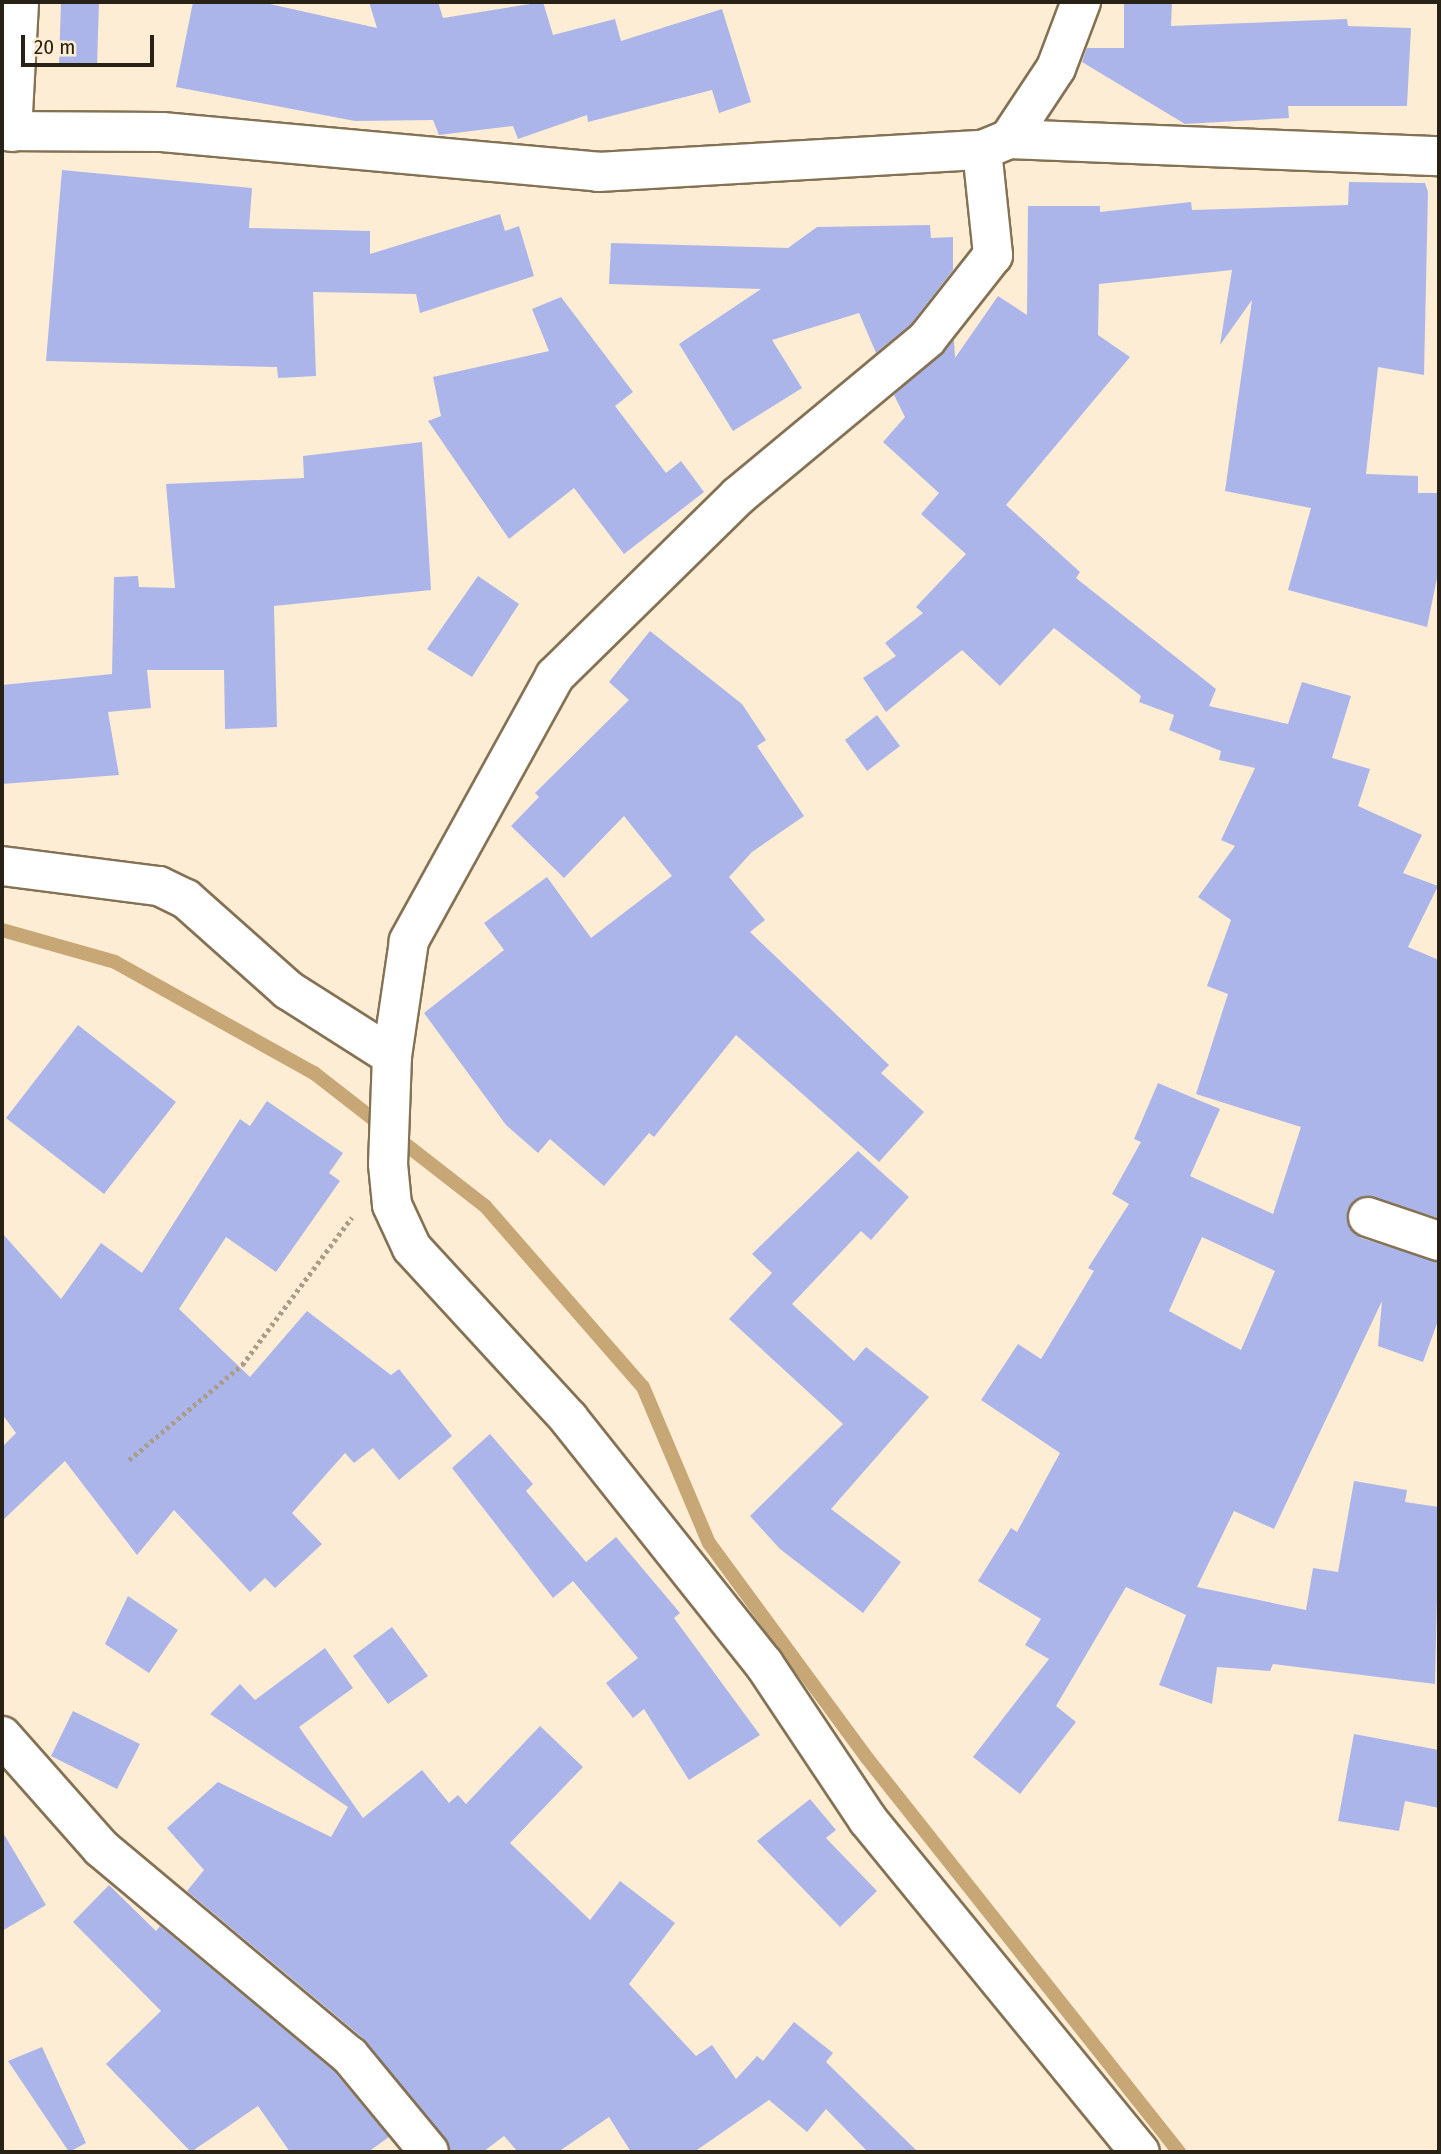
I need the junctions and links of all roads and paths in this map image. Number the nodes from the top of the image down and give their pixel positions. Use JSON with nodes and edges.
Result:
{"nodes":[{"id":1,"x":19,"y":2,"type":"edge"},
{"id":2,"x":1081,"y":2,"type":"edge"},
{"id":3,"x":7,"y":131,"type":"edge"},
{"id":4,"x":996,"y":145,"type":"junction"},
{"id":5,"x":1439,"y":156,"type":"edge"},
{"id":6,"x":2,"y":866,"type":"edge"},
{"id":7,"x":392,"y":1056,"type":"junction"},
{"id":8,"x":388,"y":1164,"type":"junction"},
{"id":9,"x":1368,"y":1217,"type":"dead end"},
{"id":10,"x":1439,"y":1241,"type":"edge"},
{"id":11,"x":129,"y":1460,"type":"dead end"},
{"id":12,"x":2,"y":1736,"type":"edge"},
{"id":13,"x":429,"y":2152,"type":"edge"},
{"id":14,"x":1140,"y":2152,"type":"edge"}],
"edges":[{"from":1,"to":3,"type":"street"},
{"from":2,"to":4,"type":"street"},
{"from":3,"to":4,"type":"street"},
{"from":4,"to":5,"type":"street"},
{"from":4,"to":7,"type":"street"},
{"from":6,"to":7,"type":"street"},
{"from":7,"to":8,"type":"street"},
{"from":8,"to":11,"type":"path"},
{"from":8,"to":14,"type":"street"},
{"from":9,"to":10,"type":"street"},
{"from":12,"to":13,"type":"street"}]}
